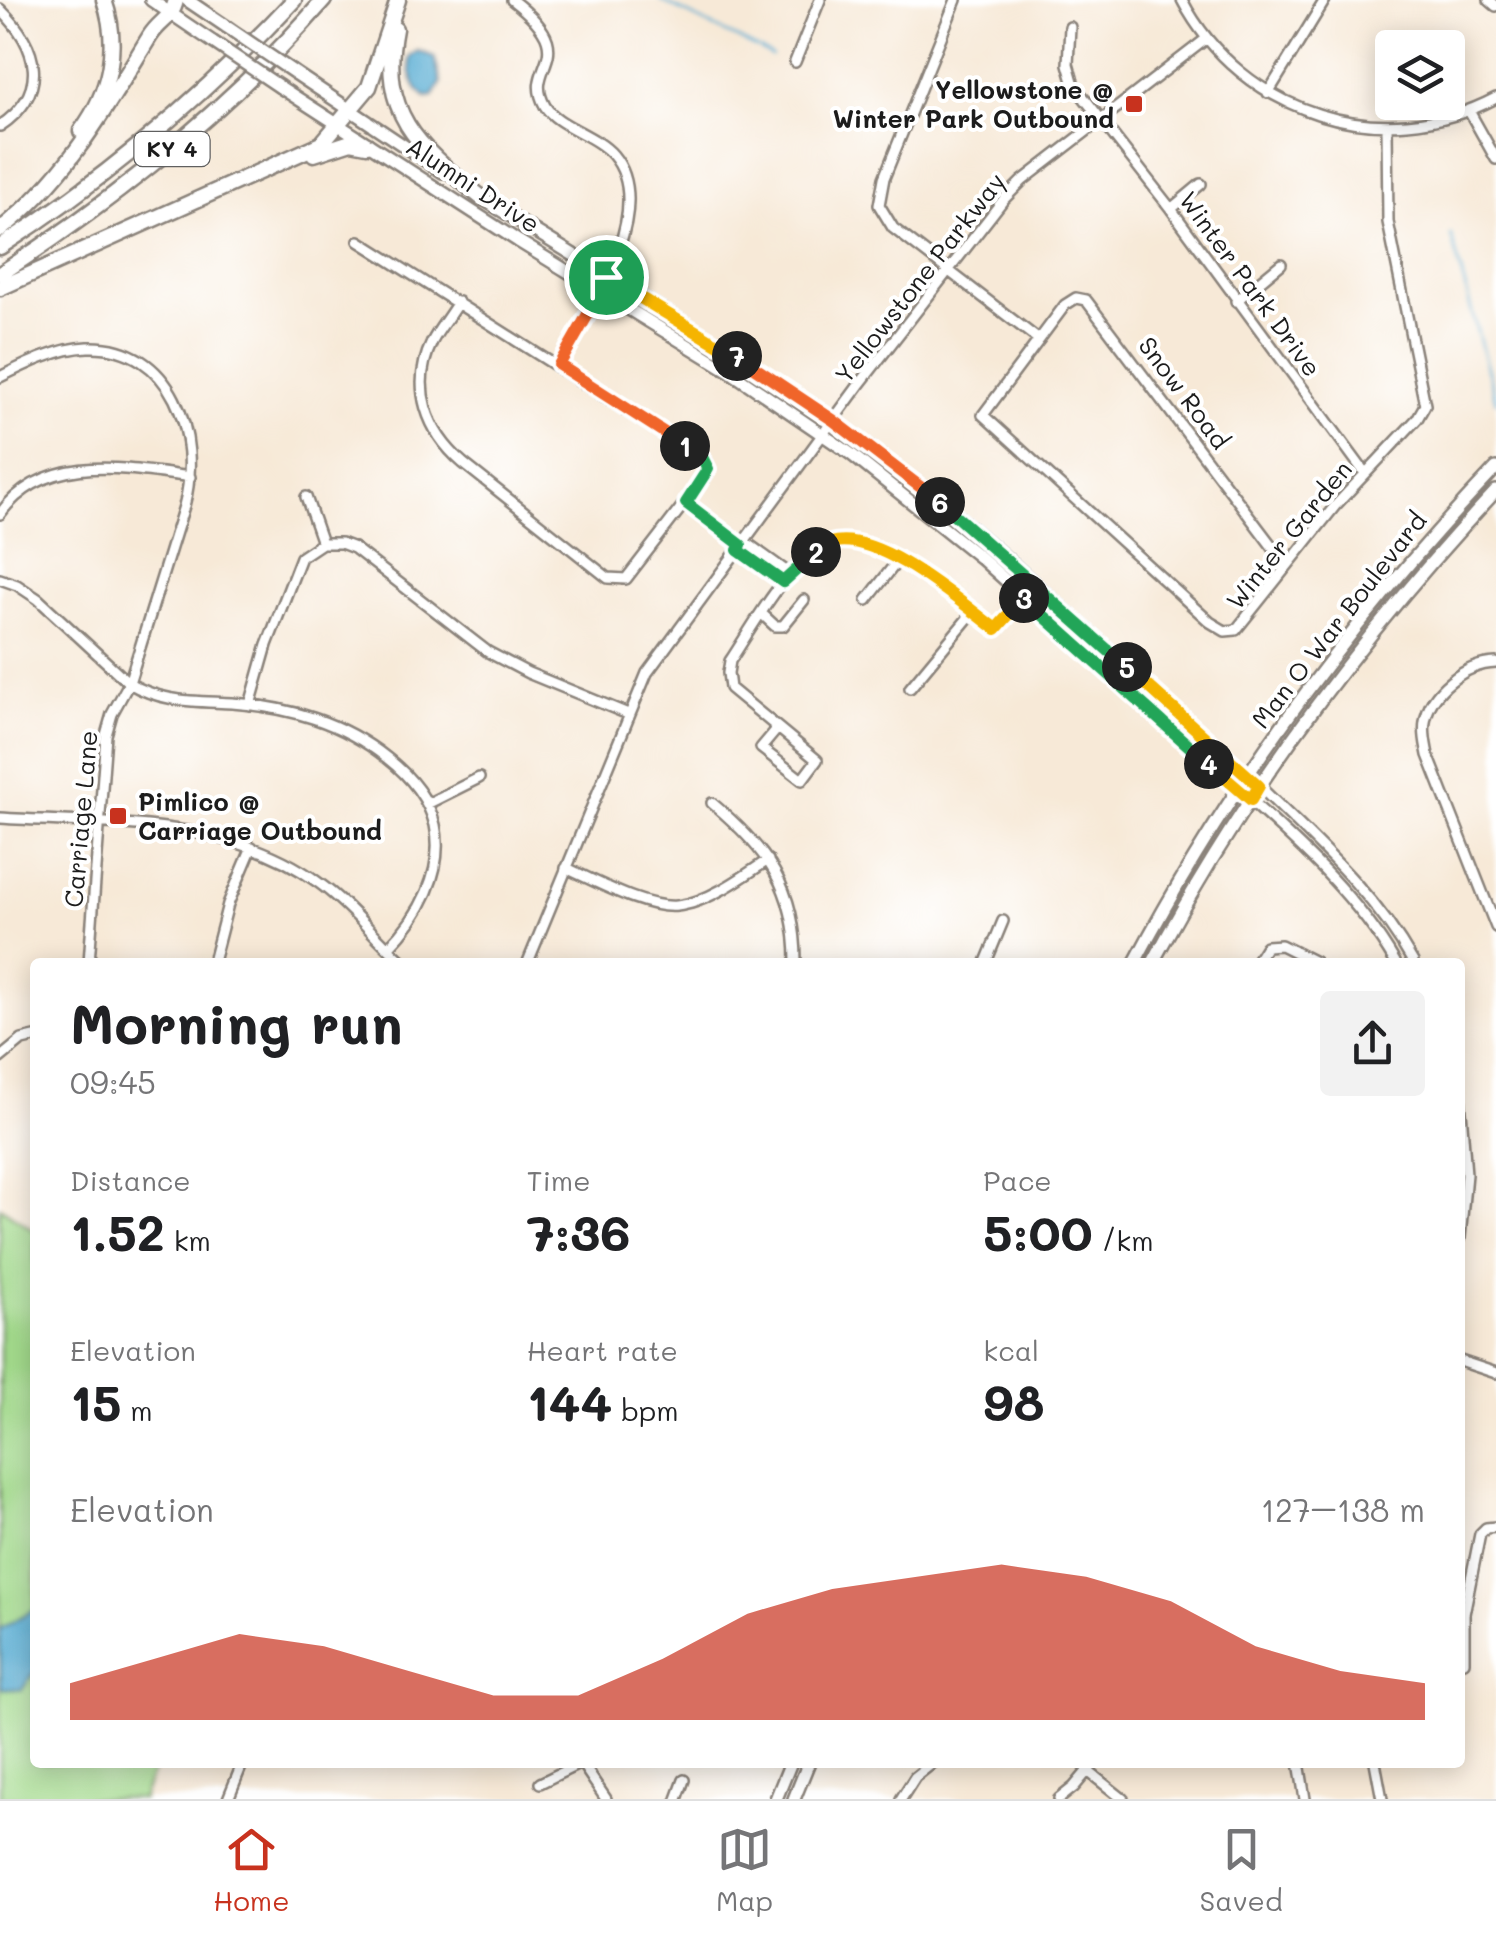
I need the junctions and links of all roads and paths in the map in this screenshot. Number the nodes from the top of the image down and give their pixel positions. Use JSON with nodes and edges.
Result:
{"nodes":[{"id":1,"x":104,"y":0,"type":"edge"},
{"id":2,"x":151,"y":0,"type":"edge"},
{"id":3,"x":187,"y":0,"type":"edge"},
{"id":4,"x":294,"y":0,"type":"edge"},
{"id":5,"x":324,"y":0,"type":"edge"},
{"id":6,"x":400,"y":0,"type":"edge"},
{"id":7,"x":512,"y":0,"type":"edge"},
{"id":8,"x":820,"y":0,"type":"edge"},
{"id":9,"x":956,"y":0,"type":"edge"},
{"id":10,"x":1182,"y":0,"type":"edge"},
{"id":11,"x":1325,"y":0,"type":"edge"},
{"id":12,"x":1489,"y":0,"type":"edge"},
{"id":13,"x":1496,"y":6,"type":"edge"},
{"id":14,"x":174,"y":7,"type":"edge"},
{"id":15,"x":0,"y":9,"type":"edge"},
{"id":16,"x":1070,"y":27,"type":"dead end"},
{"id":17,"x":1206,"y":38,"type":"junction"},
{"id":18,"x":795,"y":62,"type":"dead end"},
{"id":19,"x":1268,"y":93,"type":"junction"},
{"id":20,"x":1496,"y":98,"type":"edge"},
{"id":21,"x":348,"y":108,"type":"junction"},
{"id":22,"x":1470,"y":111,"type":"junction"},
{"id":23,"x":1101,"y":119,"type":"junction"},
{"id":24,"x":337,"y":125,"type":"junction"},
{"id":25,"x":0,"y":126,"type":"edge"},
{"id":26,"x":1387,"y":126,"type":"junction"},
{"id":27,"x":368,"y":145,"type":"junction"},
{"id":28,"x":1496,"y":158,"type":"edge"},
{"id":29,"x":276,"y":166,"type":"junction"},
{"id":30,"x":1201,"y":184,"type":"dead end"},
{"id":31,"x":482,"y":198,"type":"junction"},
{"id":32,"x":1171,"y":209,"type":"junction"},
{"id":33,"x":0,"y":230,"type":"edge"},
{"id":34,"x":359,"y":241,"type":"dead end"},
{"id":35,"x":0,"y":247,"type":"edge"},
{"id":36,"x":1281,"y":264,"type":"dead end"},
{"id":37,"x":949,"y":270,"type":"junction"},
{"id":38,"x":0,"y":274,"type":"edge"},
{"id":39,"x":606,"y":277,"type":"junction"},
{"id":40,"x":0,"y":288,"type":"edge"},
{"id":41,"x":600,"y":291,"type":"junction"},
{"id":42,"x":1236,"y":301,"type":"junction"},
{"id":43,"x":458,"y":302,"type":"junction"},
{"id":44,"x":1038,"y":340,"type":"junction"},
{"id":45,"x":559,"y":365,"type":"junction"},
{"id":46,"x":0,"y":377,"type":"edge"},
{"id":47,"x":833,"y":420,"type":"junction"},
{"id":48,"x":824,"y":434,"type":"junction"},
{"id":49,"x":1496,"y":468,"type":"edge"},
{"id":50,"x":1365,"y":473,"type":"junction"},
{"id":51,"x":190,"y":477,"type":"junction"},
{"id":52,"x":1496,"y":491,"type":"edge"},
{"id":53,"x":306,"y":496,"type":"dead end"},
{"id":54,"x":686,"y":503,"type":"junction"},
{"id":55,"x":0,"y":514,"type":"edge"},
{"id":56,"x":322,"y":543,"type":"junction"},
{"id":57,"x":741,"y":545,"type":"junction"},
{"id":58,"x":898,"y":559,"type":"junction"},
{"id":59,"x":1288,"y":566,"type":"junction"},
{"id":60,"x":787,"y":578,"type":"junction"},
{"id":61,"x":0,"y":579,"type":"edge"},
{"id":62,"x":1035,"y":584,"type":"junction"},
{"id":63,"x":1024,"y":597,"type":"junction"},
{"id":64,"x":804,"y":600,"type":"dead end"},
{"id":65,"x":868,"y":600,"type":"dead end"},
{"id":66,"x":973,"y":612,"type":"junction"},
{"id":67,"x":762,"y":614,"type":"junction"},
{"id":68,"x":1496,"y":663,"type":"edge"},
{"id":69,"x":129,"y":683,"type":"junction"},
{"id":70,"x":910,"y":688,"type":"dead end"},
{"id":71,"x":250,"y":705,"type":"junction"},
{"id":72,"x":628,"y":714,"type":"junction"},
{"id":73,"x":777,"y":728,"type":"junction"},
{"id":74,"x":1248,"y":775,"type":"junction"},
{"id":75,"x":478,"y":778,"type":"dead end"},
{"id":76,"x":1259,"y":786,"type":"junction"},
{"id":77,"x":1237,"y":789,"type":"junction"},
{"id":78,"x":1251,"y":800,"type":"junction"},
{"id":79,"x":712,"y":803,"type":"dead end"},
{"id":80,"x":427,"y":804,"type":"junction"},
{"id":81,"x":0,"y":818,"type":"edge"},
{"id":82,"x":99,"y":825,"type":"junction"},
{"id":83,"x":252,"y":847,"type":"junction"},
{"id":84,"x":768,"y":860,"type":"junction"},
{"id":85,"x":566,"y":868,"type":"junction"},
{"id":86,"x":1003,"y":921,"type":"dead end"},
{"id":87,"x":1496,"y":926,"type":"edge"},
{"id":88,"x":388,"y":948,"type":"junction"},
{"id":89,"x":89,"y":958,"type":"edge"},
{"id":90,"x":214,"y":958,"type":"edge"},
{"id":91,"x":399,"y":958,"type":"edge"},
{"id":92,"x":530,"y":958,"type":"edge"},
{"id":93,"x":796,"y":958,"type":"edge"},
{"id":94,"x":988,"y":958,"type":"edge"},
{"id":95,"x":1137,"y":958,"type":"edge"},
{"id":96,"x":1155,"y":958,"type":"edge"},
{"id":97,"x":1258,"y":958,"type":"edge"},
{"id":98,"x":1307,"y":958,"type":"edge"},
{"id":99,"x":1392,"y":958,"type":"edge"},
{"id":100,"x":1411,"y":958,"type":"edge"},
{"id":101,"x":30,"y":1038,"type":"edge"},
{"id":102,"x":0,"y":1058,"type":"edge"},
{"id":103,"x":1465,"y":1362,"type":"edge"},
{"id":104,"x":1496,"y":1373,"type":"edge"},
{"id":105,"x":1496,"y":1528,"type":"edge"},
{"id":106,"x":1465,"y":1609,"type":"edge"},
{"id":107,"x":241,"y":1768,"type":"edge"},
{"id":108,"x":571,"y":1768,"type":"edge"},
{"id":109,"x":584,"y":1768,"type":"edge"},
{"id":110,"x":789,"y":1768,"type":"edge"},
{"id":111,"x":807,"y":1768,"type":"edge"},
{"id":112,"x":926,"y":1768,"type":"edge"},
{"id":113,"x":1091,"y":1768,"type":"edge"},
{"id":114,"x":1093,"y":1768,"type":"edge"},
{"id":115,"x":1300,"y":1768,"type":"edge"},
{"id":116,"x":1376,"y":1768,"type":"edge"},
{"id":117,"x":684,"y":1780,"type":"dead end"},
{"id":118,"x":540,"y":1783,"type":"dead end"},
{"id":119,"x":228,"y":1799,"type":"edge"},
{"id":120,"x":606,"y":1799,"type":"edge"},
{"id":121,"x":676,"y":1799,"type":"edge"},
{"id":122,"x":776,"y":1799,"type":"edge"},
{"id":123,"x":794,"y":1799,"type":"edge"},
{"id":124,"x":901,"y":1799,"type":"edge"},
{"id":125,"x":1059,"y":1799,"type":"edge"},
{"id":126,"x":1123,"y":1799,"type":"edge"},
{"id":127,"x":1305,"y":1799,"type":"edge"},
{"id":128,"x":1382,"y":1799,"type":"edge"}],
"edges":[{"from":1,"to":33,"type":"highway"},
{"from":2,"to":14,"type":"main road","name":"Alumni Drive"},
{"from":3,"to":21,"type":"main road","name":"Alumni Drive","bridge":true},
{"from":4,"to":35,"type":"highway","number":"KY 4"},
{"from":5,"to":38,"type":"highway","number":"KY 4"},
{"from":6,"to":21,"type":"highway"},
{"from":6,"to":31,"type":"highway"},
{"from":7,"to":39,"type":"street"},
{"from":8,"to":18,"type":"street"},
{"from":9,"to":37,"type":"street"},
{"from":10,"to":17,"type":"street"},
{"from":11,"to":19,"type":"street"},
{"from":12,"to":13,"type":"street"},
{"from":14,"to":24,"type":"main road","name":"Alumni Drive","bridge":true},
{"from":14,"to":33,"type":"highway"},
{"from":15,"to":25,"type":"street"},
{"from":16,"to":23,"type":"street","name":"Winter Park Drive"},
{"from":17,"to":19,"type":"street"},
{"from":17,"to":23,"type":"street","name":"Yellowstone Parkway"},
{"from":19,"to":26,"type":"street"},
{"from":20,"to":22,"type":"street"},
{"from":21,"to":24,"type":"highway"},
{"from":21,"to":31,"type":"main road","name":"Alumni Drive"},
{"from":22,"to":26,"type":"street"},
{"from":22,"to":28,"type":"street"},
{"from":23,"to":32,"type":"street","name":"Winter Park Drive"},
{"from":23,"to":37,"type":"street","name":"Yellowstone Parkway"},
{"from":24,"to":27,"type":"main road","name":"Alumni Drive"},
{"from":24,"to":29,"type":"highway"},
{"from":26,"to":50,"type":"street","name":"Winter Garden"},
{"from":27,"to":29,"type":"highway"},
{"from":27,"to":41,"type":"main road","name":"Alumni Drive"},
{"from":29,"to":40,"type":"highway"},
{"from":30,"to":32,"type":"street"},
{"from":31,"to":39,"type":"main road","name":"Alumni Drive"},
{"from":32,"to":42,"type":"street","name":"Winter Park Drive"},
{"from":34,"to":43,"type":"street"},
{"from":36,"to":42,"type":"street"},
{"from":37,"to":44,"type":"street"},
{"from":37,"to":47,"type":"street","name":"Yellowstone Parkway"},
{"from":39,"to":41,"type":"street"},
{"from":39,"to":47,"type":"main road","name":"Alumni Drive"},
{"from":41,"to":45,"type":"street"},
{"from":41,"to":48,"type":"main road","name":"Alumni Drive"},
{"from":42,"to":50,"type":"street","name":"Winter Park Drive"},
{"from":43,"to":45,"type":"street"},
{"from":43,"to":54,"type":"street"},
{"from":44,"to":59,"type":"street","name":"Snow Road"},
{"from":44,"to":59,"type":"street","name":"Winter Garden"},
{"from":45,"to":54,"type":"street"},
{"from":46,"to":51,"type":"street","name":"Carriage Lane"},
{"from":47,"to":48,"type":"street","name":"Yellowstone Parkway"},
{"from":47,"to":62,"type":"main road","name":"Alumni Drive"},
{"from":48,"to":57,"type":"street","name":"Yellowstone Parkway"},
{"from":48,"to":63,"type":"main road","name":"Alumni Drive"},
{"from":49,"to":74,"type":"main road","name":"Man O War Boulevard"},
{"from":50,"to":59,"type":"street","name":"Winter Garden"},
{"from":51,"to":55,"type":"street"},
{"from":51,"to":69,"type":"street","name":"Carriage Lane"},
{"from":52,"to":76,"type":"main road","name":"Man O War Boulevard"},
{"from":53,"to":56,"type":"street"},
{"from":54,"to":57,"type":"street"},
{"from":56,"to":71,"type":"street"},
{"from":56,"to":72,"type":"street"},
{"from":57,"to":60,"type":"street"},
{"from":57,"to":72,"type":"street","name":"Yellowstone Parkway"},
{"from":58,"to":60,"type":"street"},
{"from":58,"to":65,"type":"street"},
{"from":58,"to":66,"type":"street"},
{"from":60,"to":67,"type":"street"},
{"from":61,"to":69,"type":"street"},
{"from":62,"to":63,"type":"street"},
{"from":62,"to":74,"type":"main road","name":"Alumni Drive"},
{"from":63,"to":66,"type":"street"},
{"from":63,"to":77,"type":"main road","name":"Alumni Drive"},
{"from":64,"to":67,"type":"street"},
{"from":66,"to":70,"type":"street"},
{"from":67,"to":73,"type":"street"},
{"from":68,"to":87,"type":"street"},
{"from":69,"to":71,"type":"street"},
{"from":69,"to":82,"type":"street","name":"Carriage Lane"},
{"from":71,"to":80,"type":"street"},
{"from":72,"to":85,"type":"street","name":"Yellowstone Parkway"},
{"from":73,"to":73,"type":"street"},
{"from":74,"to":76,"type":"main road","name":"Alumni Drive"},
{"from":74,"to":77,"type":"main road","name":"Man O War Boulevard"},
{"from":75,"to":80,"type":"street"},
{"from":76,"to":78,"type":"main road","name":"Man O War Boulevard"},
{"from":76,"to":100,"type":"street","name":"Alumni Drive"},
{"from":77,"to":78,"type":"main road","name":"Alumni Drive"},
{"from":77,"to":95,"type":"main road","name":"Man O War Boulevard"},
{"from":78,"to":96,"type":"main road","name":"Man O War Boulevard"},
{"from":78,"to":99,"type":"street","name":"Alumni Drive"},
{"from":79,"to":84,"type":"street"},
{"from":80,"to":88,"type":"street"},
{"from":81,"to":82,"type":"street"},
{"from":82,"to":83,"type":"street"},
{"from":82,"to":89,"type":"street","name":"Carriage Lane"},
{"from":83,"to":88,"type":"street"},
{"from":83,"to":90,"type":"street"},
{"from":84,"to":85,"type":"street"},
{"from":84,"to":93,"type":"street"},
{"from":85,"to":92,"type":"street","name":"Yellowstone Parkway"},
{"from":86,"to":94,"type":"street"},
{"from":88,"to":91,"type":"street"},
{"from":97,"to":98,"type":"street"},
{"from":101,"to":102,"type":"street"},
{"from":103,"to":104,"type":"street"},
{"from":105,"to":106,"type":"street"},
{"from":107,"to":119,"type":"street"},
{"from":108,"to":118,"type":"street"},
{"from":109,"to":120,"type":"street"},
{"from":110,"to":122,"type":"main road"},
{"from":111,"to":123,"type":"main road"},
{"from":112,"to":124,"type":"street"},
{"from":113,"to":125,"type":"street"},
{"from":114,"to":126,"type":"street"},
{"from":115,"to":127,"type":"street"},
{"from":116,"to":128,"type":"street"},
{"from":117,"to":121,"type":"street"}]}
